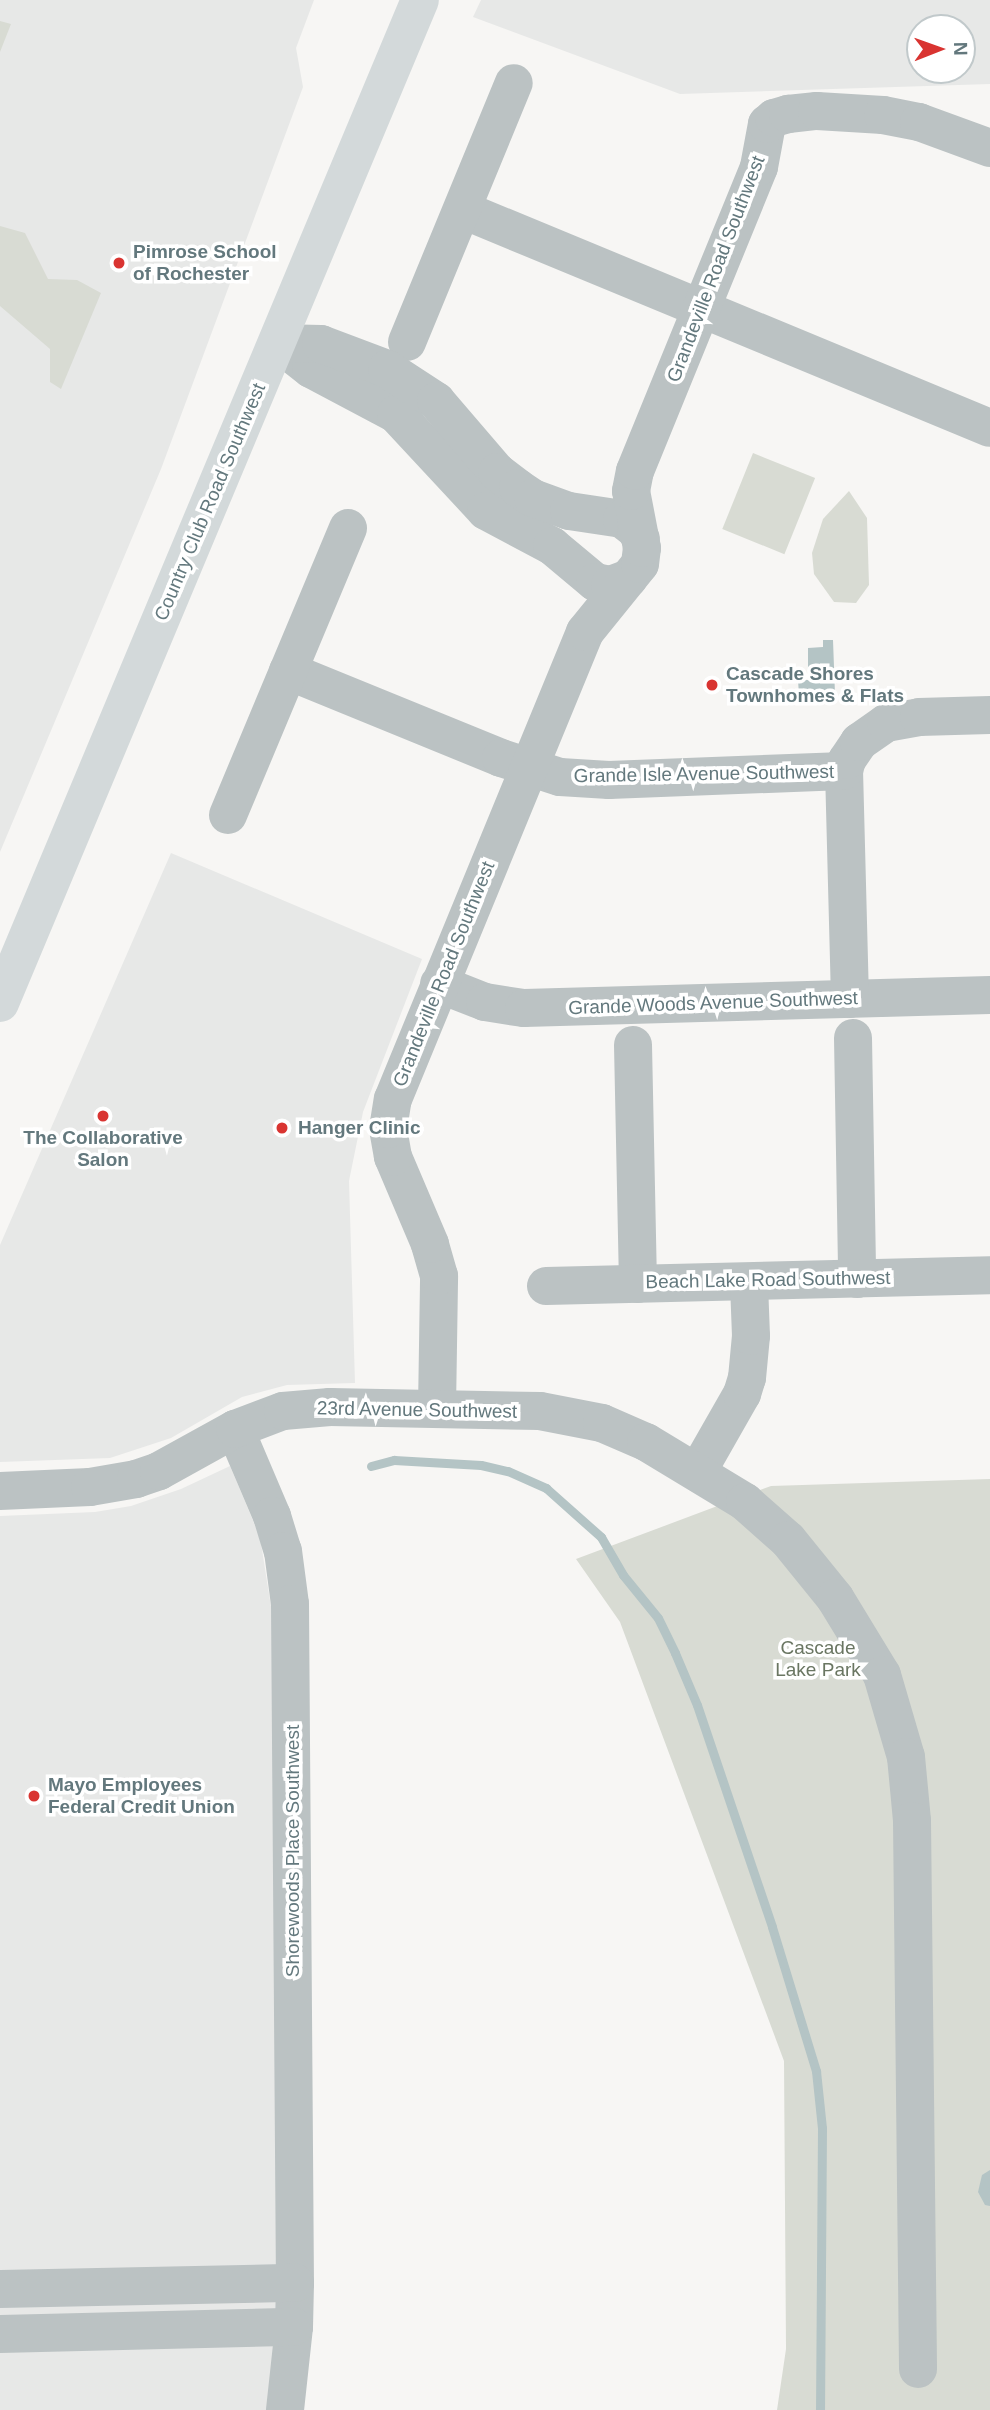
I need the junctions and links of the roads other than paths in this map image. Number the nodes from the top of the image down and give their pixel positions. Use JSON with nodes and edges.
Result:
{"nodes":[{"id":1,"x":420,"y":0,"type":"edge"},
{"id":2,"x":514,"y":83,"type":"dead end"},
{"id":3,"x":990,"y":148,"type":"edge"},
{"id":4,"x":463,"y":211,"type":"junction"},
{"id":5,"x":702,"y":310,"type":"junction"},
{"id":6,"x":407,"y":342,"type":"dead end"},
{"id":7,"x":278,"y":343,"type":"junction"},
{"id":8,"x":990,"y":428,"type":"edge"},
{"id":9,"x":469,"y":439,"type":"junction"},
{"id":10,"x":440,"y":464,"type":"junction"},
{"id":11,"x":635,"y":471,"type":"junction"},
{"id":12,"x":602,"y":517,"type":"junction"},
{"id":13,"x":348,"y":528,"type":"dead end"},
{"id":14,"x":641,"y":539,"type":"junction"},
{"id":15,"x":582,"y":571,"type":"junction"},
{"id":16,"x":629,"y":578,"type":"junction"},
{"id":17,"x":585,"y":632,"type":"junction"},
{"id":18,"x":288,"y":671,"type":"junction"},
{"id":19,"x":990,"y":715,"type":"edge"},
{"id":20,"x":530,"y":769,"type":"junction"},
{"id":21,"x":844,"y":771,"type":"junction"},
{"id":22,"x":228,"y":815,"type":"dead end"},
{"id":23,"x":439,"y":984,"type":"junction"},
{"id":24,"x":990,"y":995,"type":"edge"},
{"id":25,"x":850,"y":999,"type":"junction"},
{"id":26,"x":0,"y":1003,"type":"edge"},
{"id":27,"x":853,"y":1038,"type":"dead end"},
{"id":28,"x":634,"y":1045,"type":"dead end"},
{"id":29,"x":990,"y":1275,"type":"edge"},
{"id":30,"x":857,"y":1279,"type":"junction"},
{"id":31,"x":638,"y":1283,"type":"junction"},
{"id":32,"x":749,"y":1283,"type":"junction"},
{"id":33,"x":546,"y":1286,"type":"dead end"},
{"id":34,"x":437,"y":1409,"type":"junction"},
{"id":35,"x":235,"y":1429,"type":"junction"},
{"id":36,"x":698,"y":1471,"type":"junction"},
{"id":37,"x":0,"y":1491,"type":"edge"},
{"id":38,"x":295,"y":2283,"type":"junction"},
{"id":39,"x":0,"y":2289,"type":"edge"},
{"id":40,"x":294,"y":2327,"type":"junction"},
{"id":41,"x":0,"y":2334,"type":"edge"},
{"id":42,"x":918,"y":2369,"type":"dead end"},
{"id":43,"x":285,"y":2410,"type":"edge"}],
"edges":[{"from":1,"to":7,"type":"main road","name":"Country Club Road Southwest"},
{"from":2,"to":4,"type":"street"},
{"from":3,"to":5,"type":"street","name":"Grandeville Road Southwest"},
{"from":4,"to":5,"type":"street"},
{"from":4,"to":6,"type":"street"},
{"from":5,"to":8,"type":"street"},
{"from":5,"to":11,"type":"street","name":"Grandeville Road Southwest"},
{"from":7,"to":9,"type":"street"},
{"from":7,"to":10,"type":"street"},
{"from":7,"to":26,"type":"main road","name":"Country Club Road Southwest"},
{"from":9,"to":10,"type":"street"},
{"from":9,"to":12,"type":"street"},
{"from":10,"to":15,"type":"street"},
{"from":11,"to":12,"type":"street","name":"Grandeville Road Southwest"},
{"from":11,"to":14,"type":"street","name":"Grandeville Road Southwest"},
{"from":12,"to":14,"type":"street"},
{"from":12,"to":15,"type":"street","name":"Grandeville Road Southwest"},
{"from":13,"to":18,"type":"street"},
{"from":14,"to":16,"type":"street","name":"Grandeville Road Southwest"},
{"from":15,"to":16,"type":"street"},
{"from":15,"to":17,"type":"street","name":"Grandeville Road Southwest"},
{"from":16,"to":17,"type":"street","name":"Grandeville Road Southwest"},
{"from":17,"to":20,"type":"street","name":"Grandeville Road Southwest"},
{"from":18,"to":20,"type":"street","name":"Grande Isle Avenue Southwest"},
{"from":18,"to":22,"type":"street"},
{"from":19,"to":21,"type":"street","name":"Grande Isle Avenue Southwest"},
{"from":20,"to":21,"type":"street","name":"Grande Isle Avenue Southwest"},
{"from":20,"to":23,"type":"street","name":"Grandeville Road Southwest"},
{"from":21,"to":25,"type":"street"},
{"from":23,"to":25,"type":"street","name":"Grande Woods Avenue Southwest"},
{"from":23,"to":34,"type":"street","name":"Grandeville Road Southwest"},
{"from":24,"to":25,"type":"street","name":"Grande Woods Avenue Southwest"},
{"from":27,"to":30,"type":"street"},
{"from":28,"to":31,"type":"street"},
{"from":29,"to":30,"type":"street","name":"Beach Lake Road Southwest"},
{"from":30,"to":32,"type":"street","name":"Beach Lake Road Southwest"},
{"from":31,"to":32,"type":"street","name":"Beach Lake Road Southwest"},
{"from":31,"to":33,"type":"street","name":"Beach Lake Road Southwest"},
{"from":32,"to":36,"type":"street"},
{"from":34,"to":35,"type":"street","name":"23rd Avenue Southwest"},
{"from":34,"to":36,"type":"street","name":"23rd Avenue Southwest"},
{"from":35,"to":37,"type":"street","name":"23rd Avenue Southwest"},
{"from":35,"to":38,"type":"street","name":"Shorewoods Place Southwest"},
{"from":36,"to":42,"type":"street","name":"23rd Avenue Southwest"},
{"from":38,"to":39,"type":"street"},
{"from":38,"to":40,"type":"street","name":"Shorewoods Place Southwest"},
{"from":40,"to":41,"type":"street"},
{"from":40,"to":43,"type":"street","name":"Shorewoods Place Southwest"}]}
